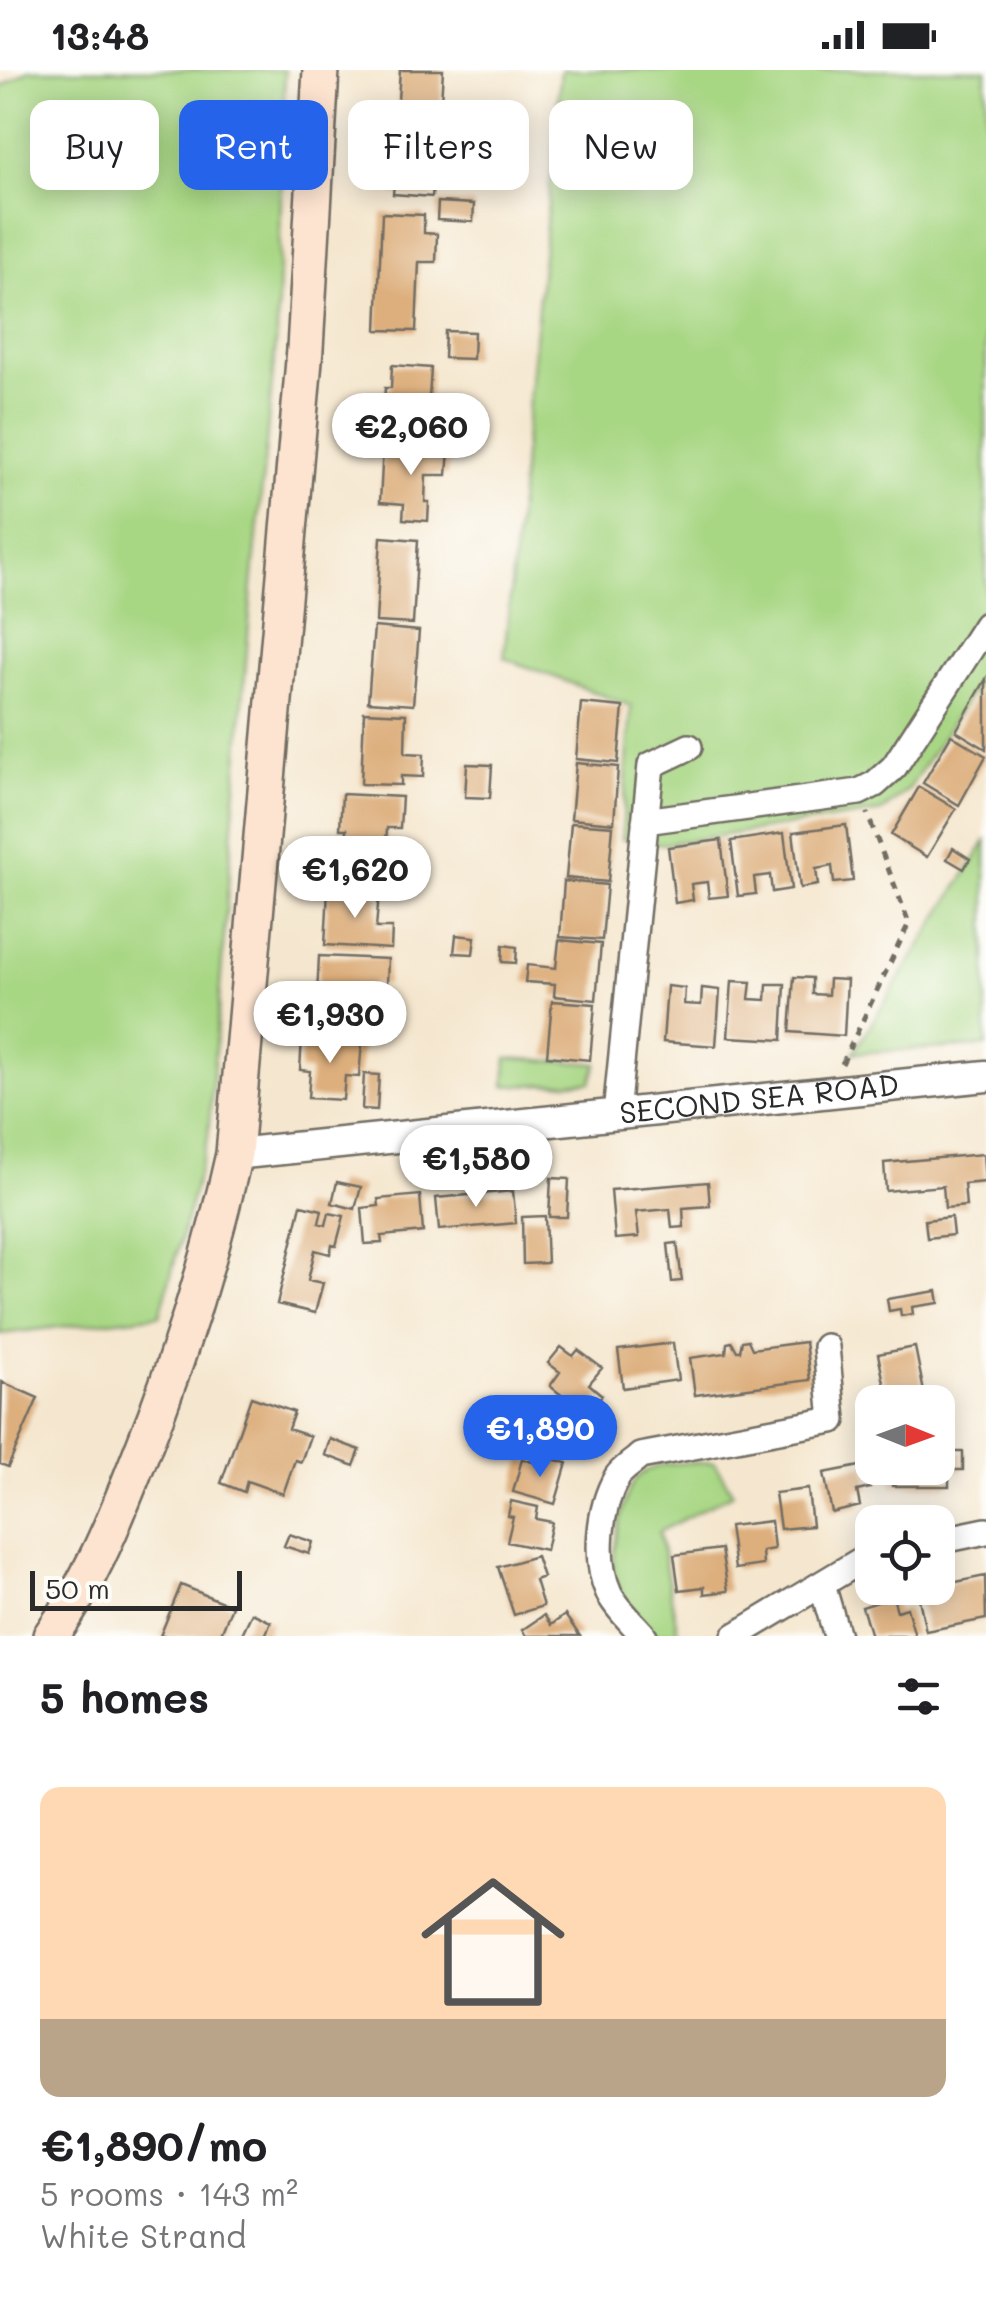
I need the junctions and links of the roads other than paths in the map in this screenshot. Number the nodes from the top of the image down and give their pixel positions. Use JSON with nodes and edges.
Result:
{"nodes":[{"id":1,"x":321,"y":70,"type":"edge"},
{"id":2,"x":986,"y":625,"type":"edge"},
{"id":3,"x":688,"y":747,"type":"dead end"},
{"id":4,"x":645,"y":820,"type":"junction"},
{"id":5,"x":986,"y":1076,"type":"edge"},
{"id":6,"x":616,"y":1114,"type":"junction"},
{"id":7,"x":234,"y":1154,"type":"junction"},
{"id":8,"x":826,"y":1347,"type":"dead end"},
{"id":9,"x":986,"y":1532,"type":"edge"},
{"id":10,"x":955,"y":1537,"type":"edge"},
{"id":11,"x":855,"y":1564,"type":"edge"},
{"id":12,"x":822,"y":1584,"type":"junction"},
{"id":13,"x":51,"y":1636,"type":"edge"},
{"id":14,"x":644,"y":1636,"type":"edge"},
{"id":15,"x":735,"y":1636,"type":"edge"},
{"id":16,"x":837,"y":1636,"type":"edge"}],
"edges":[{"from":1,"to":7,"type":"main road"},
{"from":2,"to":4,"type":"street"},
{"from":3,"to":4,"type":"street"},
{"from":4,"to":6,"type":"street"},
{"from":5,"to":6,"type":"street","name":"SECOND SEA ROAD"},
{"from":6,"to":7,"type":"street","name":"SECOND SEA ROAD"},
{"from":7,"to":13,"type":"main road"},
{"from":8,"to":14,"type":"street"},
{"from":9,"to":10,"type":"street"},
{"from":11,"to":12,"type":"street"},
{"from":12,"to":15,"type":"street"},
{"from":12,"to":16,"type":"street"}]}
